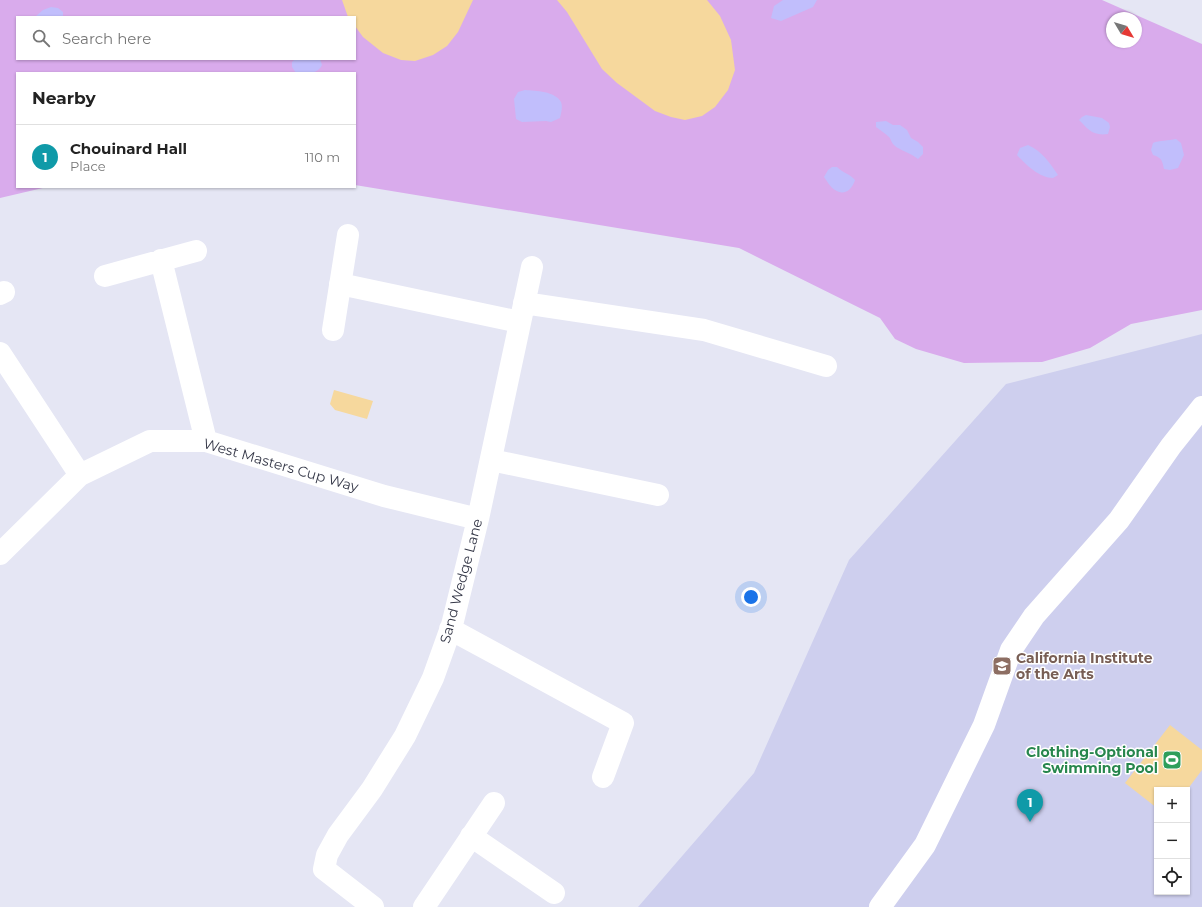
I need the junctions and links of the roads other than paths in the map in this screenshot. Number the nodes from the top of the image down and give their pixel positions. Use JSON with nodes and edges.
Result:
{"nodes":[{"id":1,"x":348,"y":235,"type":"dead end"},
{"id":2,"x":196,"y":251,"type":"dead end"},
{"id":3,"x":162,"y":260,"type":"junction"},
{"id":4,"x":532,"y":267,"type":"dead end"},
{"id":5,"x":105,"y":276,"type":"dead end"},
{"id":6,"x":340,"y":284,"type":"junction"},
{"id":7,"x":522,"y":313,"type":"junction"},
{"id":8,"x":333,"y":330,"type":"dead end"},
{"id":9,"x":0,"y":353,"type":"edge"},
{"id":10,"x":826,"y":366,"type":"dead end"},
{"id":11,"x":1202,"y":407,"type":"edge"},
{"id":12,"x":206,"y":441,"type":"junction"},
{"id":13,"x":491,"y":460,"type":"junction"},
{"id":14,"x":80,"y":475,"type":"junction"},
{"id":15,"x":658,"y":495,"type":"dead end"},
{"id":16,"x":478,"y":519,"type":"junction"},
{"id":17,"x":0,"y":554,"type":"edge"},
{"id":18,"x":450,"y":629,"type":"junction"},
{"id":19,"x":603,"y":777,"type":"dead end"},
{"id":20,"x":494,"y":802,"type":"dead end"},
{"id":21,"x":471,"y":836,"type":"junction"},
{"id":22,"x":554,"y":892,"type":"dead end"},
{"id":23,"x":373,"y":907,"type":"edge"},
{"id":24,"x":424,"y":907,"type":"edge"},
{"id":25,"x":880,"y":907,"type":"edge"}],
"edges":[{"from":1,"to":6,"type":"street"},
{"from":2,"to":3,"type":"street"},
{"from":3,"to":5,"type":"street"},
{"from":3,"to":12,"type":"street"},
{"from":4,"to":7,"type":"street","name":"Sand Wedge Lane"},
{"from":6,"to":7,"type":"street"},
{"from":6,"to":8,"type":"street"},
{"from":7,"to":10,"type":"street"},
{"from":7,"to":13,"type":"street","name":"Sand Wedge Lane"},
{"from":9,"to":14,"type":"street"},
{"from":11,"to":25,"type":"street"},
{"from":12,"to":14,"type":"street","name":"West Masters Cup Way"},
{"from":12,"to":16,"type":"street","name":"West Masters Cup Way"},
{"from":13,"to":15,"type":"street"},
{"from":13,"to":16,"type":"street","name":"Sand Wedge Lane"},
{"from":14,"to":17,"type":"street","name":"West Masters Cup Way"},
{"from":16,"to":18,"type":"street","name":"Sand Wedge Lane"},
{"from":18,"to":19,"type":"street"},
{"from":18,"to":23,"type":"street","name":"Sand Wedge Lane"},
{"from":20,"to":21,"type":"street"},
{"from":21,"to":22,"type":"street"},
{"from":21,"to":24,"type":"street"}]}
